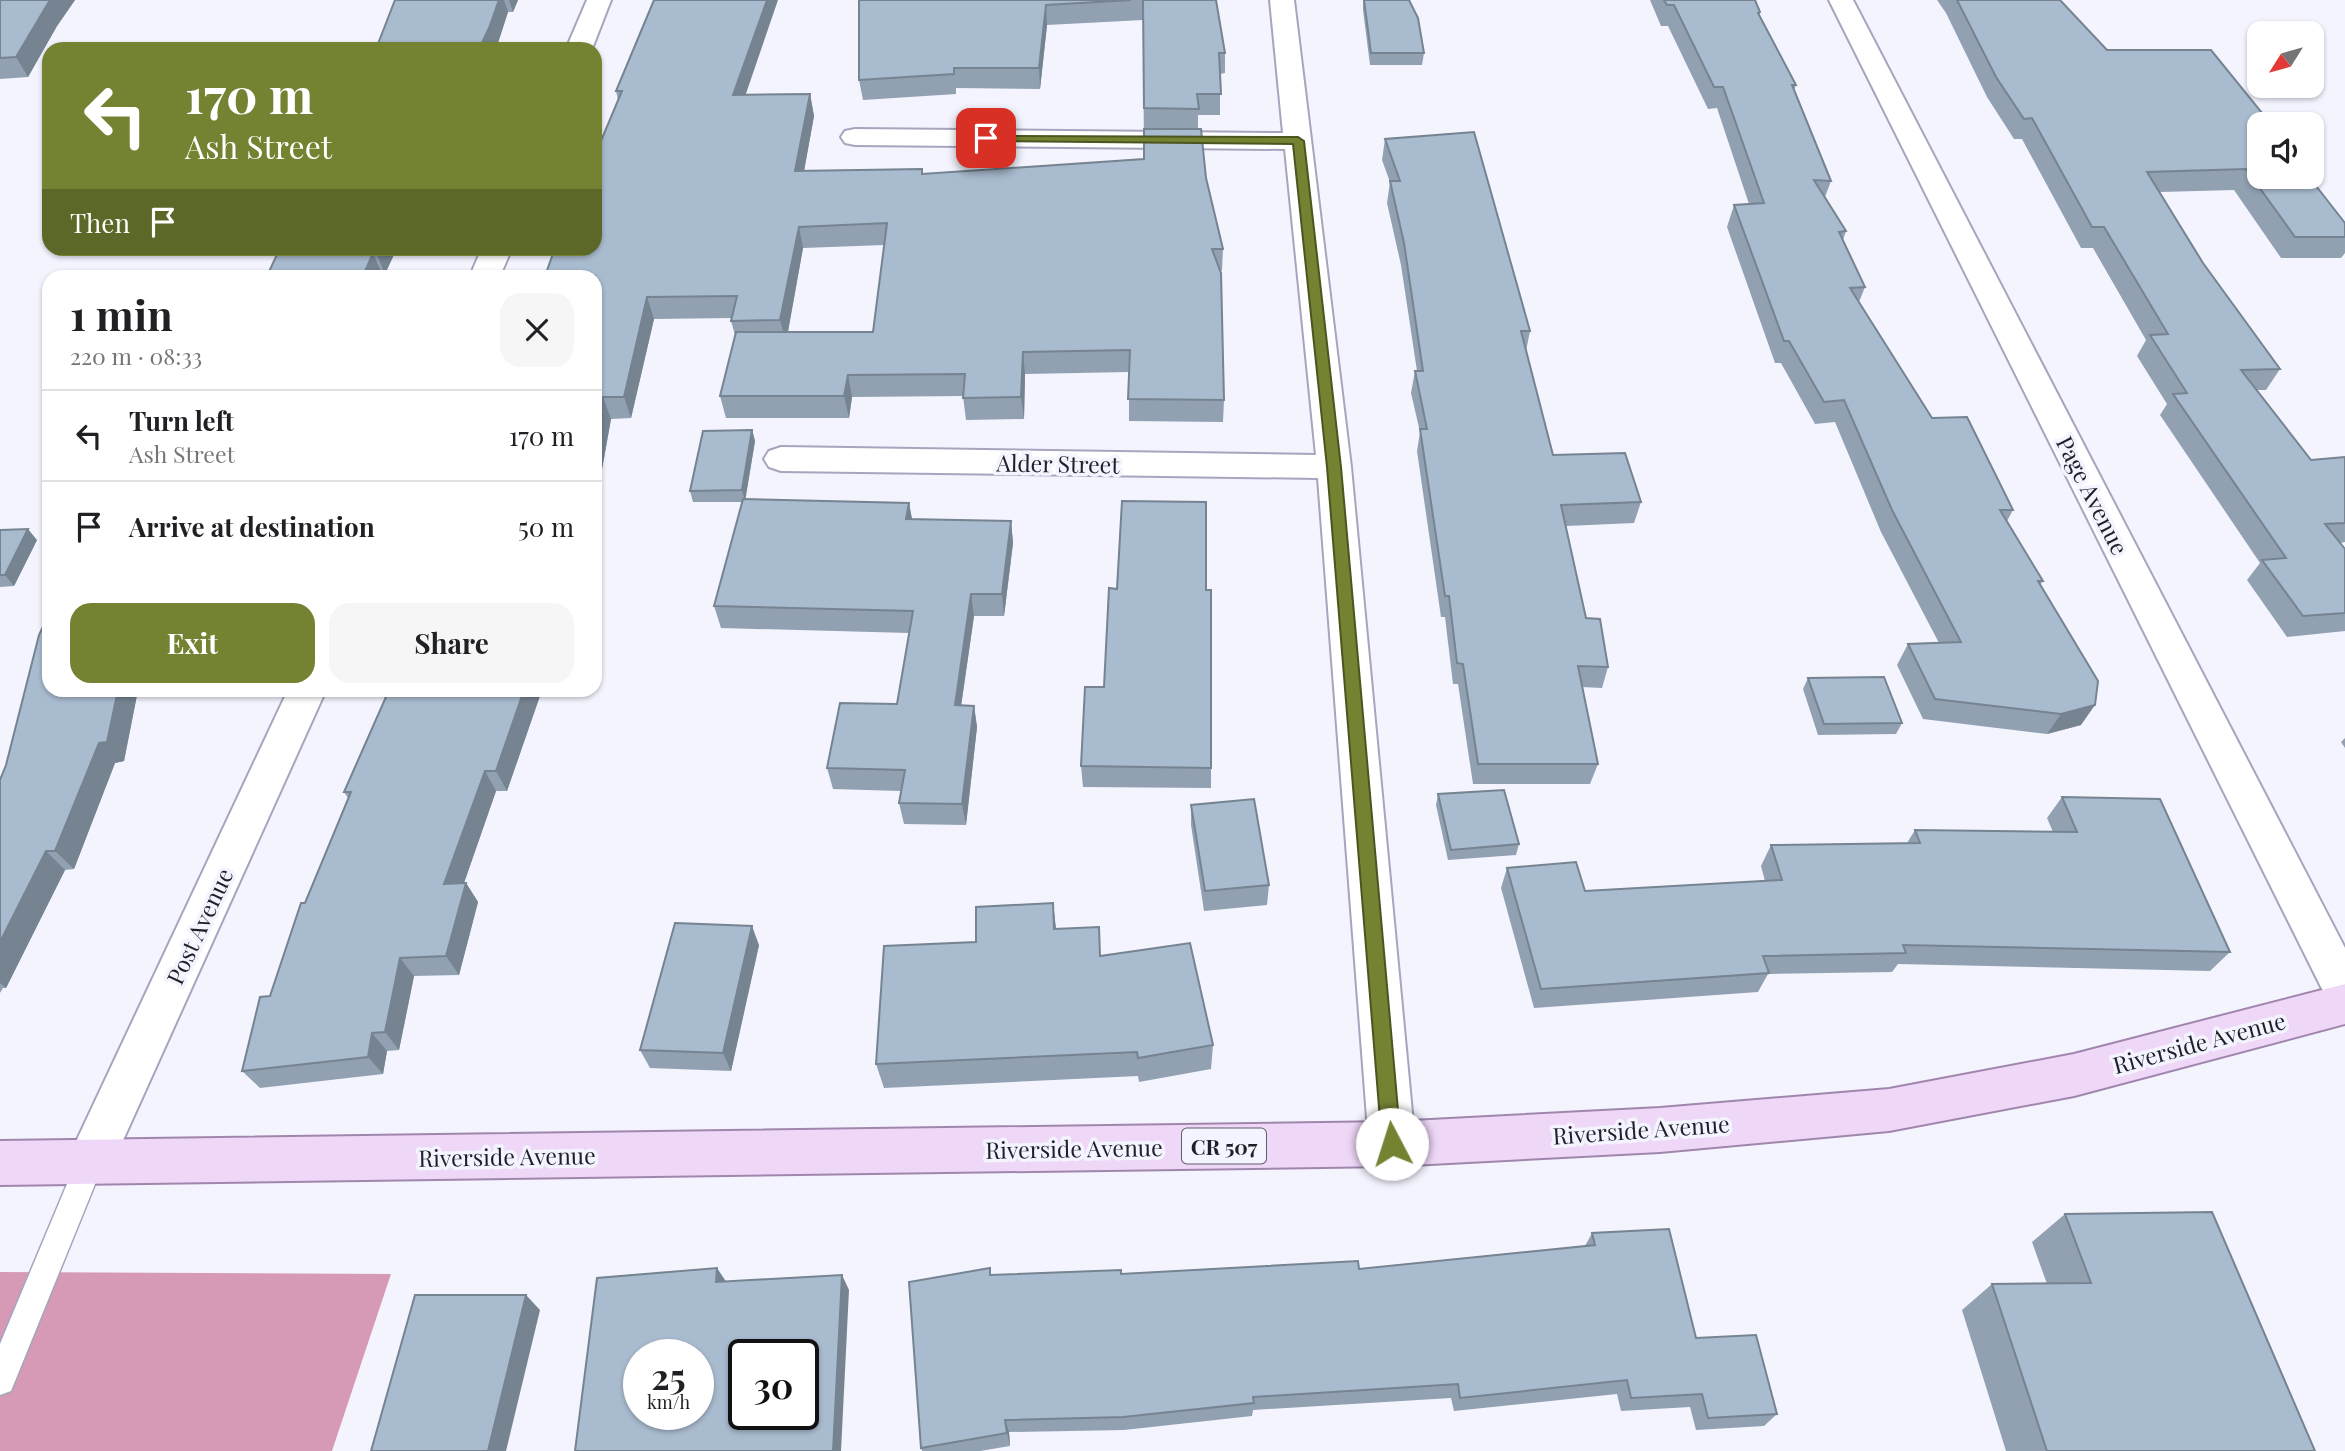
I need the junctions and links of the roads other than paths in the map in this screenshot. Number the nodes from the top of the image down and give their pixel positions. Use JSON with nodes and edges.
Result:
{"nodes":[{"id":1,"x":599,"y":0,"type":"edge"},
{"id":2,"x":1282,"y":0,"type":"edge"},
{"id":3,"x":1841,"y":0,"type":"edge"},
{"id":4,"x":582,"y":42,"type":"edge"},
{"id":5,"x":855,"y":137,"type":"dead end"},
{"id":6,"x":1298,"y":141,"type":"junction"},
{"id":7,"x":781,"y":459,"type":"dead end"},
{"id":8,"x":1334,"y":467,"type":"junction"},
{"id":9,"x":304,"y":697,"type":"edge"},
{"id":10,"x":2345,"y":991,"type":"edge"},
{"id":11,"x":2345,"y":1004,"type":"edge"},
{"id":12,"x":1392,"y":1144,"type":"junction"},
{"id":13,"x":90,"y":1162,"type":"junction"},
{"id":14,"x":0,"y":1163,"type":"edge"},
{"id":15,"x":0,"y":1380,"type":"edge"}],
"edges":[{"from":1,"to":4,"type":"street"},
{"from":2,"to":6,"type":"street"},
{"from":3,"to":10,"type":"street","name":"Page Avenue"},
{"from":5,"to":6,"type":"street"},
{"from":6,"to":8,"type":"street"},
{"from":7,"to":8,"type":"street","name":"Alder Street"},
{"from":8,"to":12,"type":"street"},
{"from":9,"to":13,"type":"street","name":"Post Avenue"},
{"from":11,"to":12,"type":"main road","name":"Riverside Avenue","number":"CR 507"},
{"from":12,"to":13,"type":"main road","name":"Riverside Avenue","number":"CR 507"},
{"from":13,"to":14,"type":"main road","name":"Riverside Avenue","number":"CR 507"},
{"from":13,"to":15,"type":"lane"}]}
